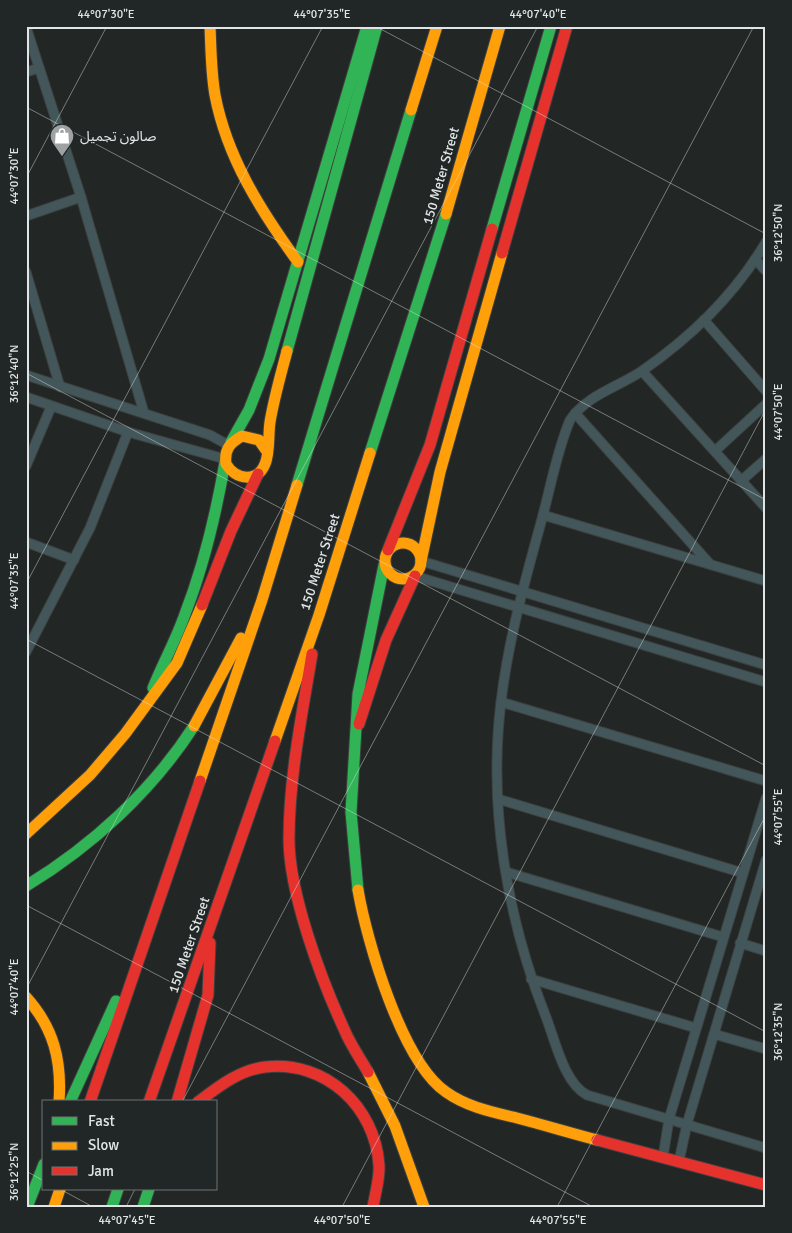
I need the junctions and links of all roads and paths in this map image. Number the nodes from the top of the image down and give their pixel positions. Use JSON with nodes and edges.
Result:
{"nodes":[{"id":1,"x":210,"y":26,"type":"edge"},
{"id":2,"x":367,"y":26,"type":"edge"},
{"id":3,"x":376,"y":26,"type":"edge"},
{"id":4,"x":438,"y":26,"type":"edge"},
{"id":5,"x":500,"y":26,"type":"edge"},
{"id":6,"x":552,"y":26,"type":"edge"},
{"id":7,"x":567,"y":26,"type":"edge"},
{"id":8,"x":26,"y":27,"type":"edge"},
{"id":9,"x":40,"y":68,"type":"junction"},
{"id":10,"x":26,"y":72,"type":"edge"},
{"id":11,"x":80,"y":197,"type":"junction"},
{"id":12,"x":26,"y":216,"type":"edge"},
{"id":13,"x":766,"y":242,"type":"edge"},
{"id":14,"x":755,"y":259,"type":"junction"},
{"id":15,"x":298,"y":262,"type":"junction"},
{"id":16,"x":766,"y":271,"type":"edge"},
{"id":17,"x":26,"y":272,"type":"edge"},
{"id":18,"x":704,"y":320,"type":"junction"},
{"id":19,"x":642,"y":371,"type":"junction"},
{"id":20,"x":26,"y":375,"type":"edge"},
{"id":21,"x":60,"y":387,"type":"junction"},
{"id":22,"x":766,"y":391,"type":"edge"},
{"id":23,"x":26,"y":397,"type":"edge"},
{"id":24,"x":766,"y":404,"type":"edge"},
{"id":25,"x":51,"y":406,"type":"junction"},
{"id":26,"x":144,"y":413,"type":"junction"},
{"id":27,"x":575,"y":414,"type":"junction"},
{"id":28,"x":128,"y":432,"type":"junction"},
{"id":29,"x":230,"y":443,"type":"junction"},
{"id":30,"x":266,"y":450,"type":"junction"},
{"id":31,"x":715,"y":451,"type":"junction"},
{"id":32,"x":766,"y":459,"type":"edge"},
{"id":33,"x":225,"y":460,"type":"junction"},
{"id":34,"x":26,"y":466,"type":"edge"},
{"id":35,"x":258,"y":474,"type":"junction"},
{"id":36,"x":741,"y":481,"type":"junction"},
{"id":37,"x":766,"y":508,"type":"edge"},
{"id":38,"x":544,"y":515,"type":"junction"},
{"id":39,"x":26,"y":542,"type":"edge"},
{"id":40,"x":388,"y":550,"type":"junction"},
{"id":41,"x":74,"y":560,"type":"junction"},
{"id":42,"x":422,"y":561,"type":"junction"},
{"id":43,"x":384,"y":564,"type":"junction"},
{"id":44,"x":710,"y":564,"type":"junction"},
{"id":45,"x":415,"y":576,"type":"junction"},
{"id":46,"x":766,"y":580,"type":"edge"},
{"id":47,"x":522,"y":591,"type":"junction"},
{"id":48,"x":262,"y":600,"type":"junction"},
{"id":49,"x":518,"y":607,"type":"junction"},
{"id":50,"x":319,"y":615,"type":"junction"},
{"id":51,"x":30,"y":637,"type":"edge"},
{"id":52,"x":26,"y":651,"type":"edge"},
{"id":53,"x":766,"y":665,"type":"edge"},
{"id":54,"x":766,"y":682,"type":"edge"},
{"id":55,"x":149,"y":699,"type":"junction"},
{"id":56,"x":501,"y":702,"type":"junction"},
{"id":57,"x":357,"y":730,"type":"junction"},
{"id":58,"x":766,"y":781,"type":"edge"},
{"id":59,"x":766,"y":798,"type":"edge"},
{"id":60,"x":498,"y":799,"type":"junction"},
{"id":61,"x":26,"y":834,"type":"edge"},
{"id":62,"x":766,"y":860,"type":"edge"},
{"id":63,"x":506,"y":872,"type":"junction"},
{"id":64,"x":743,"y":873,"type":"junction"},
{"id":65,"x":763,"y":880,"type":"edge"},
{"id":66,"x":26,"y":886,"type":"edge"},
{"id":67,"x":156,"y":911,"type":"junction"},
{"id":68,"x":210,"y":930,"type":"junction"},
{"id":69,"x":723,"y":937,"type":"junction"},
{"id":70,"x":740,"y":943,"type":"junction"},
{"id":71,"x":766,"y":951,"type":"edge"},
{"id":72,"x":531,"y":979,"type":"junction"},
{"id":73,"x":26,"y":997,"type":"edge"},
{"id":74,"x":696,"y":1028,"type":"junction"},
{"id":75,"x":714,"y":1034,"type":"junction"},
{"id":76,"x":766,"y":1049,"type":"edge"},
{"id":77,"x":60,"y":1100,"type":"edge"},
{"id":78,"x":71,"y":1100,"type":"edge"},
{"id":79,"x":91,"y":1100,"type":"edge"},
{"id":80,"x":150,"y":1100,"type":"edge"},
{"id":81,"x":178,"y":1100,"type":"edge"},
{"id":82,"x":200,"y":1100,"type":"edge"},
{"id":83,"x":669,"y":1119,"type":"junction"},
{"id":84,"x":687,"y":1124,"type":"junction"},
{"id":85,"x":766,"y":1148,"type":"edge"},
{"id":86,"x":663,"y":1157,"type":"junction"},
{"id":87,"x":679,"y":1161,"type":"junction"},
{"id":88,"x":42,"y":1169,"type":"edge"},
{"id":89,"x":766,"y":1185,"type":"edge"},
{"id":90,"x":60,"y":1190,"type":"edge"},
{"id":91,"x":118,"y":1190,"type":"edge"},
{"id":92,"x":149,"y":1190,"type":"edge"},
{"id":93,"x":27,"y":1207,"type":"edge"},
{"id":94,"x":54,"y":1207,"type":"edge"},
{"id":95,"x":112,"y":1207,"type":"edge"},
{"id":96,"x":143,"y":1207,"type":"edge"},
{"id":97,"x":373,"y":1207,"type":"edge"},
{"id":98,"x":424,"y":1207,"type":"edge"}],
"edges":[{"from":1,"to":15,"type":"main road"},
{"from":2,"to":15,"type":"main road"},
{"from":3,"to":30,"type":"main road"},
{"from":4,"to":48,"type":"main road"},
{"from":5,"to":50,"type":"main road","name":"150 Meter Street"},
{"from":6,"to":40,"type":"main road"},
{"from":7,"to":42,"type":"main road"},
{"from":8,"to":9,"type":"street"},
{"from":9,"to":10,"type":"street"},
{"from":9,"to":11,"type":"street"},
{"from":11,"to":12,"type":"street"},
{"from":11,"to":26,"type":"street"},
{"from":13,"to":14,"type":"street"},
{"from":14,"to":16,"type":"street"},
{"from":14,"to":18,"type":"street"},
{"from":15,"to":29,"type":"main road"},
{"from":17,"to":21,"type":"street"},
{"from":18,"to":19,"type":"street"},
{"from":18,"to":22,"type":"street"},
{"from":19,"to":27,"type":"street"},
{"from":19,"to":31,"type":"street"},
{"from":20,"to":21,"type":"street"},
{"from":21,"to":26,"type":"street"},
{"from":23,"to":25,"type":"street"},
{"from":24,"to":31,"type":"street"},
{"from":25,"to":28,"type":"street"},
{"from":25,"to":34,"type":"street"},
{"from":26,"to":29,"type":"street"},
{"from":27,"to":38,"type":"street"},
{"from":27,"to":44,"type":"street"},
{"from":28,"to":33,"type":"street"},
{"from":28,"to":41,"type":"street"},
{"from":29,"to":30,"type":"main road"},
{"from":29,"to":33,"type":"main road"},
{"from":30,"to":35,"type":"main road"},
{"from":31,"to":36,"type":"street"},
{"from":32,"to":36,"type":"street"},
{"from":33,"to":35,"type":"main road"},
{"from":33,"to":55,"type":"main road"},
{"from":35,"to":55,"type":"main road"},
{"from":36,"to":37,"type":"street"},
{"from":38,"to":44,"type":"street"},
{"from":38,"to":47,"type":"street"},
{"from":39,"to":41,"type":"street"},
{"from":40,"to":42,"type":"main road"},
{"from":40,"to":43,"type":"main road"},
{"from":41,"to":51,"type":"street"},
{"from":42,"to":45,"type":"main road"},
{"from":42,"to":47,"type":"street"},
{"from":43,"to":45,"type":"main road"},
{"from":43,"to":57,"type":"main road"},
{"from":44,"to":46,"type":"street"},
{"from":45,"to":49,"type":"street"},
{"from":45,"to":57,"type":"main road"},
{"from":47,"to":49,"type":"street"},
{"from":47,"to":53,"type":"street"},
{"from":48,"to":66,"type":"main road"},
{"from":48,"to":67,"type":"main road"},
{"from":49,"to":54,"type":"street"},
{"from":49,"to":56,"type":"street"},
{"from":50,"to":68,"type":"main road","name":"150 Meter Street"},
{"from":50,"to":98,"type":"main road"},
{"from":51,"to":52,"type":"street"},
{"from":55,"to":61,"type":"main road"},
{"from":56,"to":58,"type":"street"},
{"from":56,"to":60,"type":"street"},
{"from":57,"to":86,"type":"main road"},
{"from":59,"to":64,"type":"street"},
{"from":60,"to":63,"type":"street"},
{"from":60,"to":64,"type":"street"},
{"from":62,"to":65,"type":"street"},
{"from":63,"to":69,"type":"street"},
{"from":63,"to":72,"type":"street"},
{"from":64,"to":69,"type":"street"},
{"from":65,"to":70,"type":"street"},
{"from":67,"to":78,"type":"main road"},
{"from":67,"to":79,"type":"main road"},
{"from":68,"to":80,"type":"main road","name":"150 Meter Street"},
{"from":68,"to":81,"type":"main road"},
{"from":69,"to":74,"type":"street"},
{"from":70,"to":71,"type":"street"},
{"from":70,"to":75,"type":"street"},
{"from":72,"to":74,"type":"street"},
{"from":72,"to":83,"type":"street"},
{"from":73,"to":77,"type":"main road"},
{"from":74,"to":83,"type":"street"},
{"from":75,"to":76,"type":"street"},
{"from":75,"to":84,"type":"street"},
{"from":82,"to":97,"type":"main road"},
{"from":83,"to":84,"type":"street"},
{"from":83,"to":86,"type":"street"},
{"from":84,"to":85,"type":"street"},
{"from":84,"to":87,"type":"street"},
{"from":86,"to":87,"type":"main road"},
{"from":87,"to":89,"type":"main road"},
{"from":88,"to":93,"type":"main road"},
{"from":90,"to":94,"type":"main road"},
{"from":91,"to":95,"type":"main road"},
{"from":92,"to":96,"type":"main road"}]}
